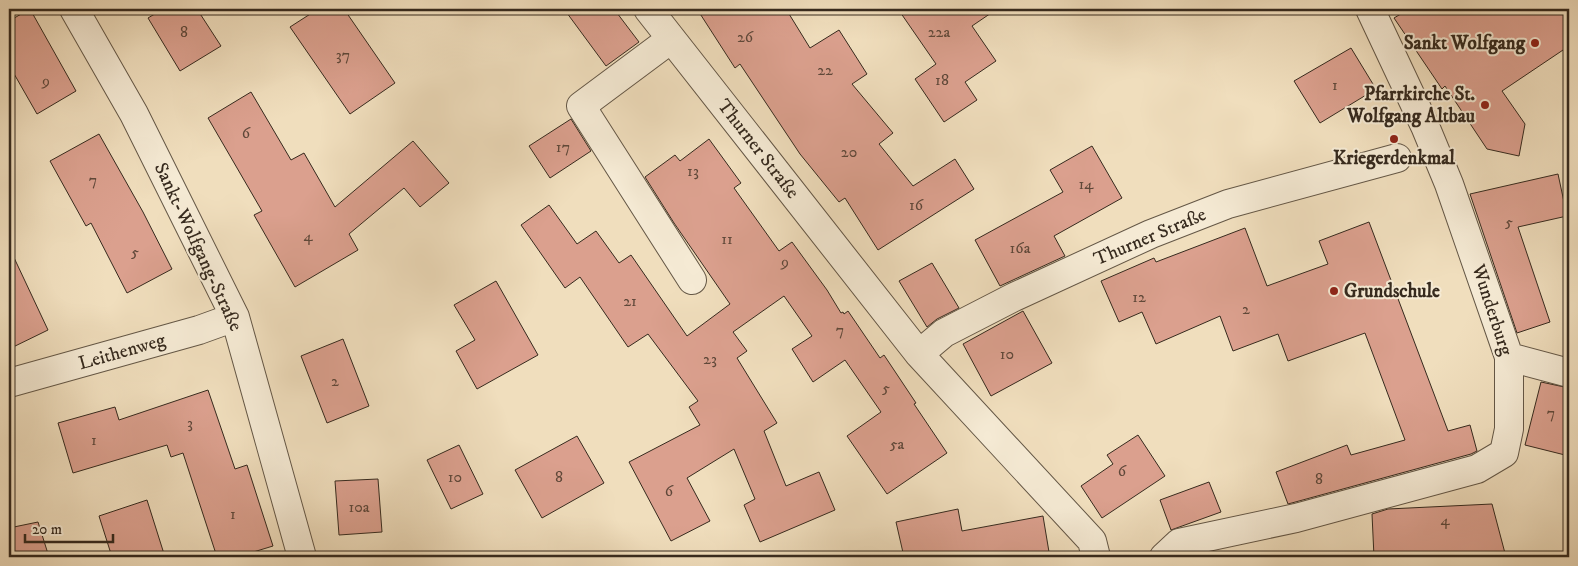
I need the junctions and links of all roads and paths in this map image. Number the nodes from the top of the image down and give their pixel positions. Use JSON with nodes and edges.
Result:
{"nodes":[{"id":1,"x":74,"y":9,"type":"edge"},
{"id":2,"x":648,"y":9,"type":"edge"},
{"id":3,"x":1370,"y":9,"type":"edge"},
{"id":4,"x":671,"y":39,"type":"junction"},
{"id":5,"x":1397,"y":158,"type":"dead end"},
{"id":6,"x":692,"y":280,"type":"dead end"},
{"id":7,"x":235,"y":318,"type":"junction"},
{"id":8,"x":919,"y":354,"type":"junction"},
{"id":9,"x":1509,"y":357,"type":"junction"},
{"id":10,"x":1569,"y":372,"type":"edge"},
{"id":11,"x":9,"y":383,"type":"edge"},
{"id":12,"x":302,"y":557,"type":"edge"},
{"id":13,"x":1096,"y":557,"type":"edge"},
{"id":14,"x":1164,"y":557,"type":"edge"}],
"edges":[{"from":1,"to":7,"type":"street","name":"Sankt-Wolfgang-Straße"},
{"from":2,"to":4,"type":"street","name":"Thurner Straße"},
{"from":3,"to":9,"type":"street","name":"Wunderburg"},
{"from":4,"to":6,"type":"street"},
{"from":4,"to":8,"type":"street","name":"Thurner Straße"},
{"from":5,"to":8,"type":"street","name":"Thurner Straße"},
{"from":7,"to":11,"type":"street","name":"Leithenweg"},
{"from":7,"to":12,"type":"street","name":"Sankt-Wolfgang-Straße"},
{"from":8,"to":13,"type":"street","name":"Thurner Straße"},
{"from":9,"to":10,"type":"street"},
{"from":9,"to":14,"type":"street","name":"Wunderburg"}]}
